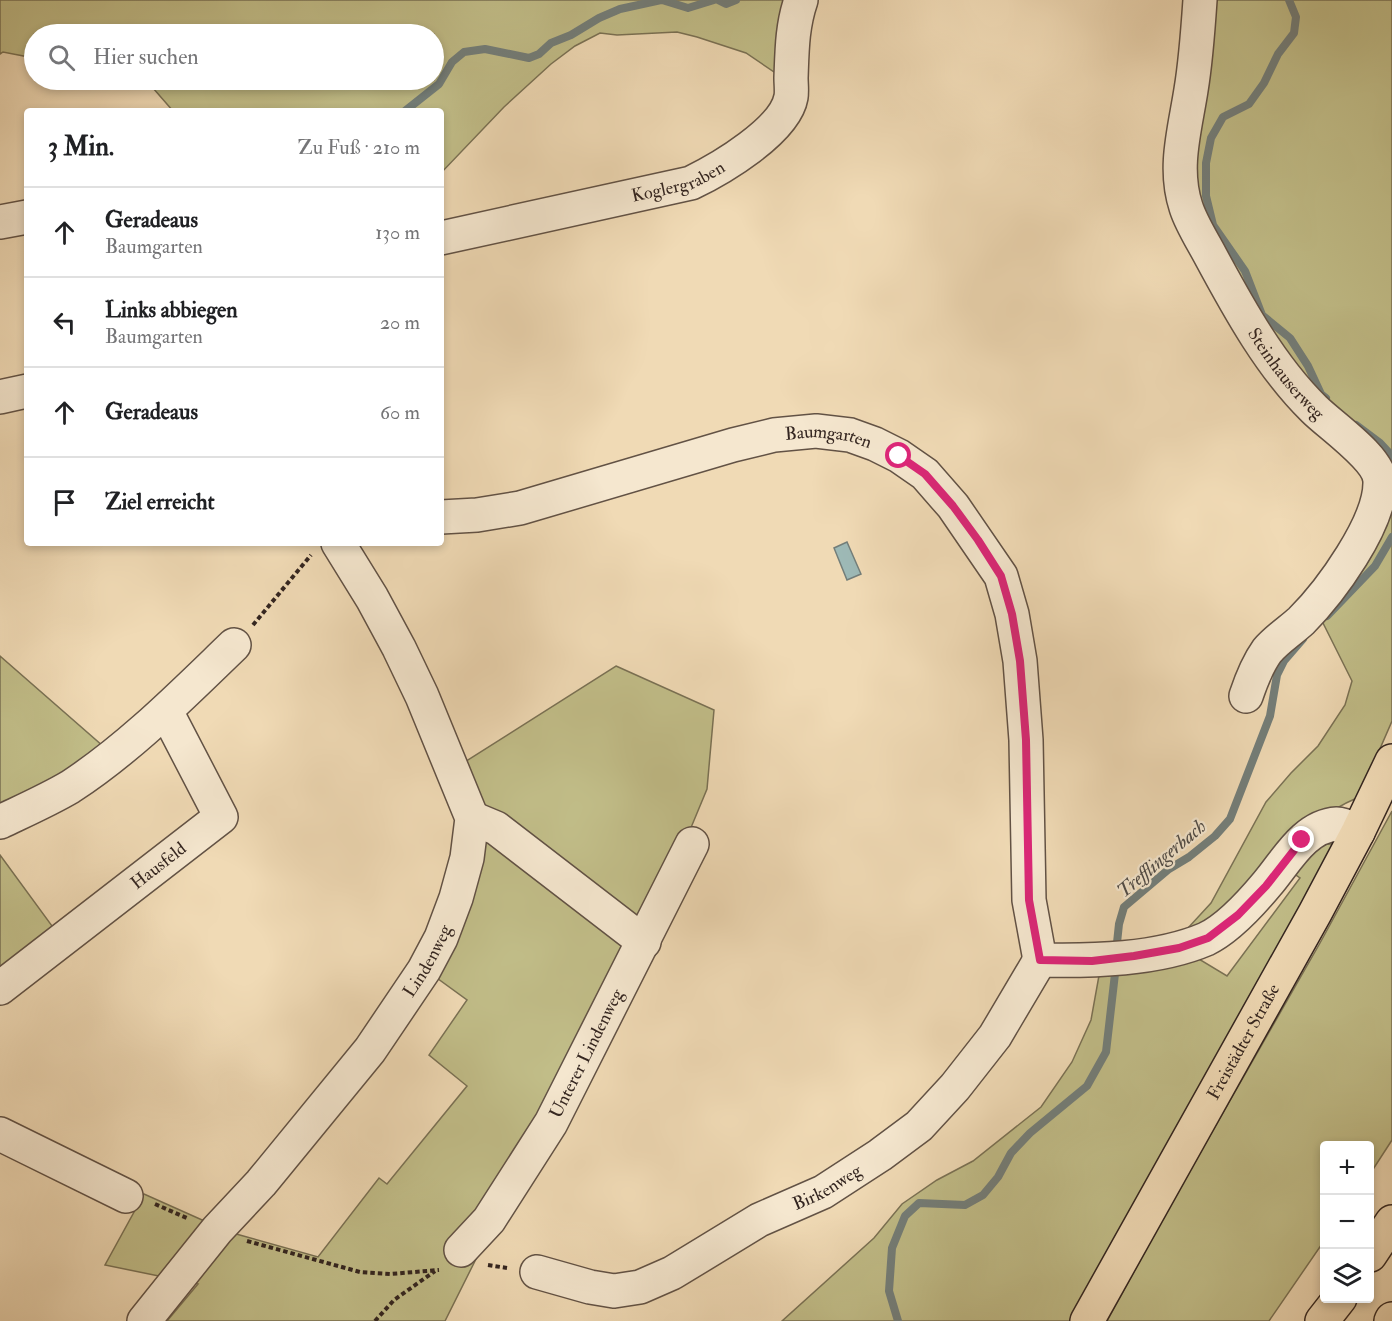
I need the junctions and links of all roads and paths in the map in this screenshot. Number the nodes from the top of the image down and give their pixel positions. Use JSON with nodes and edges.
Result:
{"nodes":[{"id":1,"x":801,"y":0,"type":"edge"},
{"id":2,"x":1200,"y":0,"type":"edge"},
{"id":3,"x":24,"y":218,"type":"edge"},
{"id":4,"x":0,"y":222,"type":"edge"},
{"id":5,"x":444,"y":237,"type":"edge"},
{"id":6,"x":24,"y":392,"type":"edge"},
{"id":7,"x":0,"y":397,"type":"edge"},
{"id":8,"x":444,"y":517,"type":"edge"},
{"id":9,"x":326,"y":547,"type":"edge"},
{"id":10,"x":234,"y":645,"type":"joint"},
{"id":11,"x":1246,"y":696,"type":"dead end"},
{"id":12,"x":166,"y":711,"type":"junction"},
{"id":13,"x":1392,"y":761,"type":"edge"},
{"id":14,"x":471,"y":818,"type":"junction"},
{"id":15,"x":0,"y":822,"type":"edge"},
{"id":16,"x":1358,"y":832,"type":"junction"},
{"id":17,"x":692,"y":844,"type":"dead end"},
{"id":18,"x":644,"y":942,"type":"junction"},
{"id":19,"x":1040,"y":960,"type":"junction"},
{"id":20,"x":0,"y":988,"type":"edge"},
{"id":21,"x":0,"y":1134,"type":"edge"},
{"id":22,"x":126,"y":1196,"type":"joint"},
{"id":23,"x":1392,"y":1222,"type":"edge"},
{"id":24,"x":217,"y":1230,"type":"junction"},
{"id":25,"x":1374,"y":1249,"type":"edge"},
{"id":26,"x":464,"y":1261,"type":"junction"},
{"id":27,"x":435,"y":1270,"type":"junction"},
{"id":28,"x":537,"y":1272,"type":"joint"},
{"id":29,"x":1337,"y":1303,"type":"edge"},
{"id":30,"x":144,"y":1321,"type":"edge"},
{"id":31,"x":375,"y":1321,"type":"edge"},
{"id":32,"x":1087,"y":1321,"type":"edge"},
{"id":33,"x":1322,"y":1321,"type":"edge"}],
"edges":[{"from":1,"to":5,"type":"street","name":"Koglergraben"},
{"from":2,"to":11,"type":"street","name":"Steinhauserweg"},
{"from":3,"to":4,"type":"street"},
{"from":6,"to":7,"type":"street"},
{"from":8,"to":19,"type":"street","name":"Baumgarten"},
{"from":9,"to":10,"type":"path"},
{"from":9,"to":14,"type":"street","name":"Lindenweg"},
{"from":10,"to":12,"type":"street"},
{"from":12,"to":15,"type":"street"},
{"from":12,"to":20,"type":"street","name":"Hausfeld"},
{"from":13,"to":16,"type":"main road","name":"Freistädter Straße"},
{"from":14,"to":18,"type":"street"},
{"from":14,"to":24,"type":"street","name":"Lindenweg"},
{"from":16,"to":19,"type":"street"},
{"from":16,"to":32,"type":"main road","name":"Freistädter Straße"},
{"from":17,"to":18,"type":"street","name":"Unterer Lindenweg"},
{"from":18,"to":26,"type":"street","name":"Unterer Lindenweg"},
{"from":19,"to":28,"type":"street","name":"Birkenweg"},
{"from":21,"to":22,"type":"street"},
{"from":22,"to":24,"type":"path"},
{"from":23,"to":25,"type":"main road"},
{"from":24,"to":27,"type":"path"},
{"from":24,"to":30,"type":"street","name":"Lindenweg"},
{"from":26,"to":27,"type":"path"},
{"from":26,"to":27,"type":"path"},
{"from":26,"to":28,"type":"path"},
{"from":27,"to":31,"type":"path"},
{"from":29,"to":33,"type":"main road"}]}
